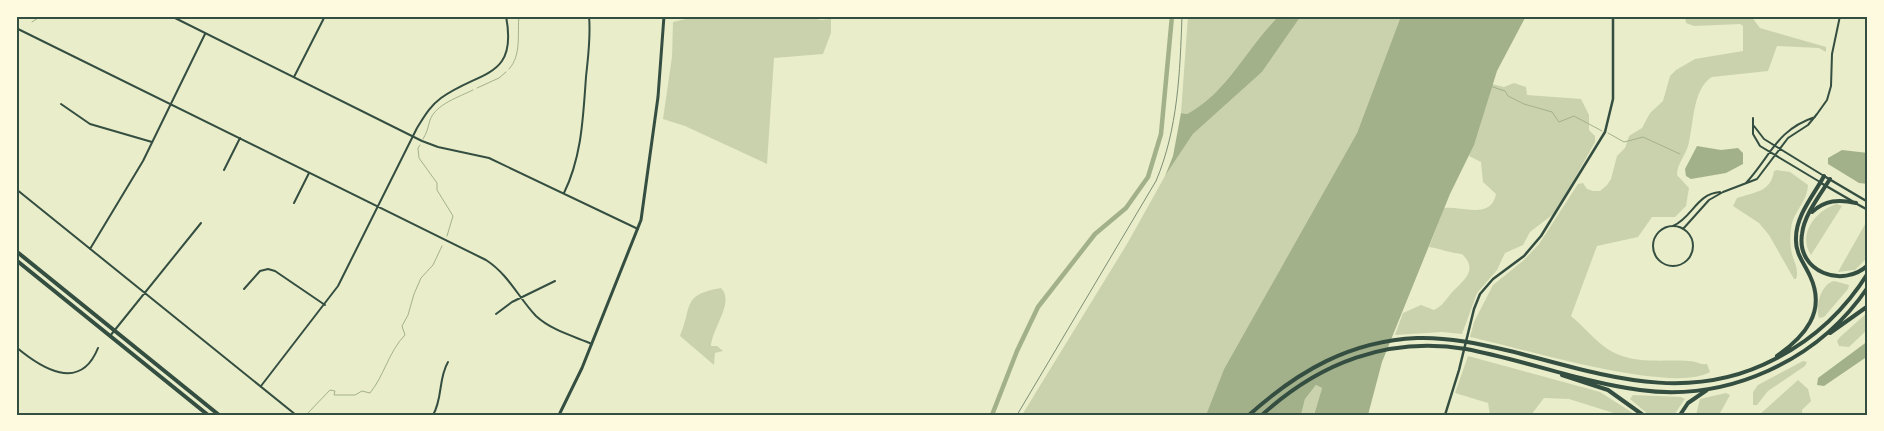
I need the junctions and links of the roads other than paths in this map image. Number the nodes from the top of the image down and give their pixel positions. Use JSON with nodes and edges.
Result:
{"nodes":[{"id":1,"x":171,"y":16,"type":"edge"},
{"id":2,"x":325,"y":16,"type":"edge"},
{"id":3,"x":506,"y":16,"type":"edge"},
{"id":4,"x":589,"y":16,"type":"edge"},
{"id":5,"x":664,"y":16,"type":"edge"},
{"id":6,"x":1613,"y":16,"type":"edge"},
{"id":7,"x":1624,"y":16,"type":"edge"},
{"id":8,"x":1840,"y":16,"type":"edge"},
{"id":9,"x":16,"y":28,"type":"edge"},
{"id":10,"x":205,"y":34,"type":"junction"},
{"id":11,"x":294,"y":78,"type":"junction"},
{"id":12,"x":61,"y":104,"type":"dead end"},
{"id":13,"x":172,"y":104,"type":"junction"},
{"id":14,"x":1815,"y":117,"type":"junction"},
{"id":15,"x":1753,"y":118,"type":"dead end"},
{"id":16,"x":1754,"y":126,"type":"junction"},
{"id":17,"x":413,"y":136,"type":"junction"},
{"id":18,"x":240,"y":138,"type":"junction"},
{"id":19,"x":152,"y":142,"type":"junction"},
{"id":20,"x":1774,"y":146,"type":"junction"},
{"id":21,"x":1779,"y":149,"type":"junction"},
{"id":22,"x":1770,"y":153,"type":"junction"},
{"id":23,"x":1775,"y":156,"type":"junction"},
{"id":24,"x":224,"y":170,"type":"dead end"},
{"id":25,"x":309,"y":173,"type":"junction"},
{"id":26,"x":1824,"y":176,"type":"junction"},
{"id":27,"x":1830,"y":179,"type":"junction"},
{"id":28,"x":1746,"y":183,"type":"junction"},
{"id":29,"x":1821,"y":183,"type":"junction"},
{"id":30,"x":1826,"y":186,"type":"junction"},
{"id":31,"x":16,"y":189,"type":"edge"},
{"id":32,"x":1722,"y":192,"type":"junction"},
{"id":33,"x":564,"y":193,"type":"junction"},
{"id":34,"x":1868,"y":202,"type":"edge"},
{"id":35,"x":294,"y":203,"type":"dead end"},
{"id":36,"x":1856,"y":203,"type":"junction"},
{"id":37,"x":379,"y":207,"type":"junction"},
{"id":38,"x":1868,"y":210,"type":"edge"},
{"id":39,"x":1809,"y":216,"type":"junction"},
{"id":40,"x":201,"y":223,"type":"dead end"},
{"id":41,"x":1672,"y":226,"type":"junction"},
{"id":42,"x":638,"y":229,"type":"junction"},
{"id":43,"x":1683,"y":229,"type":"junction"},
{"id":44,"x":90,"y":249,"type":"junction"},
{"id":45,"x":16,"y":251,"type":"edge"},
{"id":46,"x":16,"y":260,"type":"edge"},
{"id":47,"x":1868,"y":265,"type":"edge"},
{"id":48,"x":1868,"y":273,"type":"edge"},
{"id":49,"x":555,"y":281,"type":"dead end"},
{"id":50,"x":1868,"y":287,"type":"edge"},
{"id":51,"x":244,"y":289,"type":"dead end"},
{"id":52,"x":145,"y":293,"type":"junction"},
{"id":53,"x":522,"y":298,"type":"junction"},
{"id":54,"x":325,"y":305,"type":"junction"},
{"id":55,"x":1868,"y":306,"type":"edge"},
{"id":56,"x":496,"y":314,"type":"dead end"},
{"id":57,"x":115,"y":330,"type":"junction"},
{"id":58,"x":110,"y":336,"type":"junction"},
{"id":59,"x":592,"y":344,"type":"junction"},
{"id":60,"x":1814,"y":344,"type":"junction"},
{"id":61,"x":16,"y":347,"type":"edge"},
{"id":62,"x":98,"y":348,"type":"dead end"},
{"id":63,"x":448,"y":362,"type":"dead end"},
{"id":64,"x":1765,"y":364,"type":"junction"},
{"id":65,"x":1542,"y":367,"type":"junction"},
{"id":66,"x":261,"y":386,"type":"junction"},
{"id":67,"x":1710,"y":389,"type":"junction"},
{"id":68,"x":208,"y":415,"type":"edge"},
{"id":69,"x":220,"y":415,"type":"edge"},
{"id":70,"x":296,"y":415,"type":"edge"},
{"id":71,"x":433,"y":415,"type":"edge"},
{"id":72,"x":559,"y":415,"type":"edge"},
{"id":73,"x":1249,"y":415,"type":"edge"},
{"id":74,"x":1262,"y":415,"type":"edge"},
{"id":75,"x":1444,"y":415,"type":"edge"},
{"id":76,"x":1643,"y":415,"type":"edge"},
{"id":77,"x":1680,"y":415,"type":"edge"}],
"edges":[{"from":1,"to":10,"type":"street"},
{"from":2,"to":11,"type":"street"},
{"from":3,"to":17,"type":"street"},
{"from":4,"to":33,"type":"street"},
{"from":5,"to":42,"type":"main road"},
{"from":6,"to":7,"type":"street"},
{"from":6,"to":75,"type":"street"},
{"from":8,"to":14,"type":"street"},
{"from":9,"to":13,"type":"street"},
{"from":10,"to":11,"type":"street"},
{"from":10,"to":13,"type":"street"},
{"from":11,"to":17,"type":"street"},
{"from":12,"to":19,"type":"street"},
{"from":13,"to":18,"type":"street"},
{"from":13,"to":19,"type":"street"},
{"from":14,"to":20,"type":"street"},
{"from":14,"to":21,"type":"street"},
{"from":15,"to":16,"type":"street"},
{"from":16,"to":20,"type":"street"},
{"from":16,"to":22,"type":"street"},
{"from":17,"to":33,"type":"street"},
{"from":17,"to":37,"type":"street"},
{"from":18,"to":24,"type":"street"},
{"from":18,"to":25,"type":"street"},
{"from":19,"to":44,"type":"street"},
{"from":20,"to":21,"type":"street"},
{"from":20,"to":22,"type":"street"},
{"from":21,"to":23,"type":"street"},
{"from":21,"to":26,"type":"street"},
{"from":22,"to":23,"type":"street"},
{"from":22,"to":28,"type":"street"},
{"from":23,"to":28,"type":"street"},
{"from":23,"to":29,"type":"street"},
{"from":25,"to":35,"type":"street"},
{"from":25,"to":37,"type":"street"},
{"from":26,"to":27,"type":"street"},
{"from":26,"to":29,"type":"highway"},
{"from":27,"to":30,"type":"highway"},
{"from":27,"to":34,"type":"street"},
{"from":28,"to":32,"type":"street"},
{"from":29,"to":30,"type":"street"},
{"from":29,"to":64,"type":"highway"},
{"from":30,"to":36,"type":"street"},
{"from":30,"to":39,"type":"highway"},
{"from":31,"to":44,"type":"street"},
{"from":32,"to":41,"type":"street"},
{"from":32,"to":43,"type":"street"},
{"from":33,"to":42,"type":"street"},
{"from":36,"to":38,"type":"street"},
{"from":36,"to":39,"type":"highway"},
{"from":37,"to":53,"type":"street"},
{"from":37,"to":54,"type":"street"},
{"from":39,"to":47,"type":"highway"},
{"from":40,"to":52,"type":"street"},
{"from":41,"to":43,"type":"street"},
{"from":41,"to":43,"type":"street"},
{"from":42,"to":59,"type":"main road"},
{"from":44,"to":52,"type":"street"},
{"from":45,"to":57,"type":"highway"},
{"from":46,"to":58,"type":"highway"},
{"from":48,"to":64,"type":"highway"},
{"from":49,"to":53,"type":"street"},
{"from":50,"to":60,"type":"highway"},
{"from":51,"to":54,"type":"street"},
{"from":52,"to":57,"type":"street"},
{"from":52,"to":66,"type":"street"},
{"from":53,"to":56,"type":"street"},
{"from":53,"to":59,"type":"street"},
{"from":54,"to":66,"type":"street"},
{"from":55,"to":60,"type":"highway"},
{"from":57,"to":58,"type":"street"},
{"from":57,"to":69,"type":"highway"},
{"from":58,"to":68,"type":"highway"},
{"from":59,"to":72,"type":"main road"},
{"from":60,"to":67,"type":"highway"},
{"from":61,"to":62,"type":"street"},
{"from":63,"to":71,"type":"street"},
{"from":64,"to":73,"type":"highway"},
{"from":65,"to":67,"type":"highway"},
{"from":65,"to":74,"type":"highway"},
{"from":65,"to":76,"type":"highway"},
{"from":66,"to":70,"type":"street"},
{"from":67,"to":77,"type":"highway"}]}
